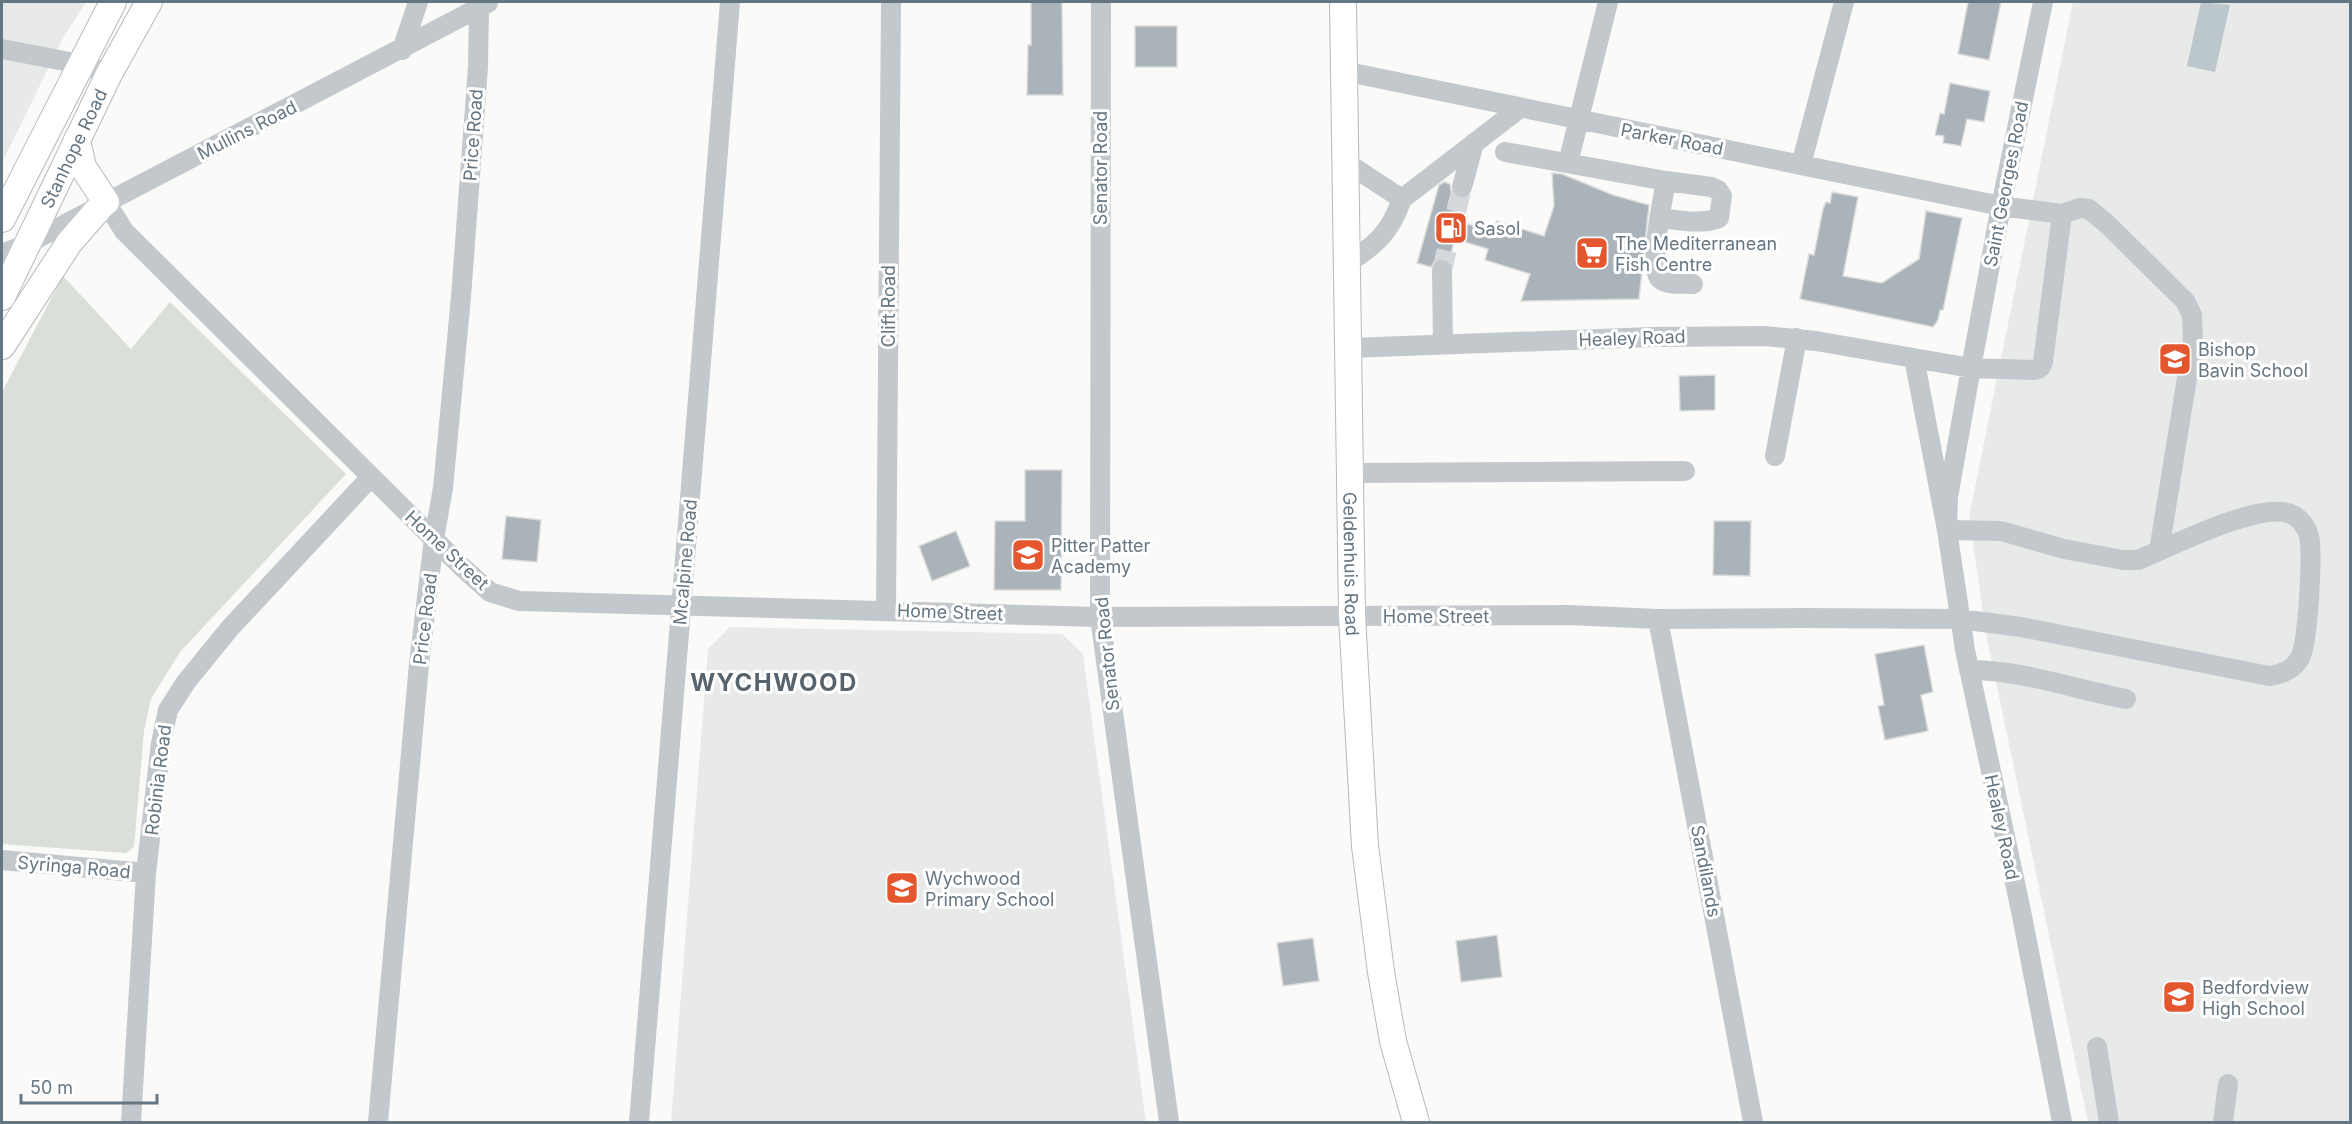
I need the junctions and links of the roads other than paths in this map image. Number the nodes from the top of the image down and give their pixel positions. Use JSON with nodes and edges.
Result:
{"nodes":[{"id":1,"x":113,"y":2,"type":"edge"},
{"id":2,"x":149,"y":2,"type":"edge"},
{"id":3,"x":418,"y":2,"type":"edge"},
{"id":4,"x":730,"y":2,"type":"edge"},
{"id":5,"x":891,"y":2,"type":"edge"},
{"id":6,"x":1101,"y":2,"type":"edge"},
{"id":7,"x":1343,"y":2,"type":"edge"},
{"id":8,"x":1608,"y":2,"type":"edge"},
{"id":9,"x":1844,"y":2,"type":"edge"},
{"id":10,"x":2043,"y":2,"type":"edge"},
{"id":11,"x":485,"y":4,"type":"edge"},
{"id":12,"x":2,"y":49,"type":"edge"},
{"id":13,"x":402,"y":50,"type":"junction"},
{"id":14,"x":80,"y":64,"type":"junction"},
{"id":15,"x":1343,"y":71,"type":"junction"},
{"id":16,"x":109,"y":74,"type":"junction"},
{"id":17,"x":1520,"y":108,"type":"junction"},
{"id":18,"x":1579,"y":120,"type":"junction"},
{"id":19,"x":77,"y":140,"type":"junction"},
{"id":20,"x":1474,"y":143,"type":"junction"},
{"id":21,"x":1506,"y":152,"type":"dead end"},
{"id":22,"x":1344,"y":161,"type":"junction"},
{"id":23,"x":1568,"y":164,"type":"junction"},
{"id":24,"x":1801,"y":165,"type":"junction"},
{"id":25,"x":1666,"y":181,"type":"junction"},
{"id":26,"x":1462,"y":187,"type":"tunnel mouth"},
{"id":27,"x":1402,"y":199,"type":"junction"},
{"id":28,"x":104,"y":203,"type":"junction"},
{"id":29,"x":2001,"y":206,"type":"junction"},
{"id":30,"x":2062,"y":214,"type":"junction"},
{"id":31,"x":1660,"y":218,"type":"junction"},
{"id":32,"x":2,"y":219,"type":"edge"},
{"id":33,"x":27,"y":244,"type":"junction"},
{"id":34,"x":2,"y":254,"type":"edge"},
{"id":35,"x":1346,"y":264,"type":"junction"},
{"id":36,"x":1442,"y":270,"type":"tunnel mouth"},
{"id":37,"x":1693,"y":284,"type":"dead end"},
{"id":38,"x":2,"y":297,"type":"edge"},
{"id":39,"x":1797,"y":338,"type":"junction"},
{"id":40,"x":1443,"y":345,"type":"junction"},
{"id":41,"x":2,"y":346,"type":"edge"},
{"id":42,"x":1349,"y":348,"type":"junction"},
{"id":43,"x":1914,"y":358,"type":"junction"},
{"id":44,"x":1971,"y":368,"type":"junction"},
{"id":45,"x":1775,"y":456,"type":"dead end"},
{"id":46,"x":1685,"y":471,"type":"dead end"},
{"id":47,"x":1349,"y":472,"type":"junction"},
{"id":48,"x":370,"y":478,"type":"junction"},
{"id":49,"x":1947,"y":530,"type":"junction"},
{"id":50,"x":434,"y":539,"type":"junction"},
{"id":51,"x":2159,"y":550,"type":"junction"},
{"id":52,"x":680,"y":607,"type":"junction"},
{"id":53,"x":886,"y":610,"type":"junction"},
{"id":54,"x":1352,"y":616,"type":"junction"},
{"id":55,"x":1100,"y":617,"type":"junction"},
{"id":56,"x":1658,"y":619,"type":"junction"},
{"id":57,"x":1960,"y":620,"type":"junction"},
{"id":58,"x":1969,"y":670,"type":"junction"},
{"id":59,"x":2126,"y":699,"type":"dead end"},
{"id":60,"x":2,"y":860,"type":"edge"},
{"id":61,"x":147,"y":873,"type":"junction"},
{"id":62,"x":2097,"y":1047,"type":"dead end"},
{"id":63,"x":2228,"y":1084,"type":"dead end"},
{"id":64,"x":130,"y":1122,"type":"edge"},
{"id":65,"x":378,"y":1122,"type":"edge"},
{"id":66,"x":639,"y":1122,"type":"edge"},
{"id":67,"x":1169,"y":1122,"type":"edge"},
{"id":68,"x":1416,"y":1122,"type":"edge"},
{"id":69,"x":1753,"y":1122,"type":"edge"},
{"id":70,"x":2062,"y":1122,"type":"edge"},
{"id":71,"x":2109,"y":1122,"type":"edge"},
{"id":72,"x":2223,"y":1122,"type":"edge"}],
"edges":[{"from":1,"to":14,"type":"main road","name":"Stanhope Road"},
{"from":2,"to":16,"type":"main road","name":"Stanhope Road"},
{"from":3,"to":13,"type":"street"},
{"from":4,"to":52,"type":"street","name":"Mcalpine Road"},
{"from":5,"to":53,"type":"street","name":"Clift Road"},
{"from":6,"to":55,"type":"street","name":"Senator Road"},
{"from":7,"to":15,"type":"main road","name":"Geldenhuis Road"},
{"from":8,"to":18,"type":"street"},
{"from":9,"to":24,"type":"street"},
{"from":10,"to":29,"type":"street","name":"Saint Georges Road"},
{"from":11,"to":13,"type":"street","name":"Mullins Road"},
{"from":11,"to":50,"type":"street","name":"Price Road"},
{"from":12,"to":14,"type":"street"},
{"from":13,"to":28,"type":"street","name":"Mullins Road"},
{"from":14,"to":16,"type":"street"},
{"from":14,"to":32,"type":"main road","name":"Stanhope Road"},
{"from":15,"to":17,"type":"street","name":"Parker Road"},
{"from":15,"to":22,"type":"main road","name":"Geldenhuis Road"},
{"from":16,"to":19,"type":"main road","name":"Stanhope Road"},
{"from":17,"to":18,"type":"street","name":"Parker Road"},
{"from":17,"to":20,"type":"street"},
{"from":18,"to":23,"type":"street"},
{"from":18,"to":24,"type":"street","name":"Parker Road"},
{"from":19,"to":28,"type":"main road"},
{"from":19,"to":33,"type":"main road","name":"Stanhope Road"},
{"from":20,"to":26,"type":"street"},
{"from":20,"to":27,"type":"street"},
{"from":21,"to":23,"type":"street"},
{"from":22,"to":27,"type":"street"},
{"from":22,"to":35,"type":"main road","name":"Geldenhuis Road"},
{"from":23,"to":25,"type":"street"},
{"from":24,"to":29,"type":"street","name":"Parker Road"},
{"from":25,"to":31,"type":"street"},
{"from":25,"to":31,"type":"street"},
{"from":27,"to":35,"type":"street"},
{"from":28,"to":33,"type":"street","name":"Mullins Road"},
{"from":28,"to":41,"type":"main road"},
{"from":28,"to":48,"type":"street","name":"Home Street"},
{"from":29,"to":30,"type":"street","name":"Parker Road"},
{"from":29,"to":44,"type":"street","name":"Saint Georges Road"},
{"from":30,"to":44,"type":"street"},
{"from":30,"to":51,"type":"street","name":"Parker Road"},
{"from":31,"to":37,"type":"street"},
{"from":33,"to":34,"type":"street","name":"Mullins Road"},
{"from":33,"to":38,"type":"main road","name":"Stanhope Road"},
{"from":35,"to":42,"type":"main road","name":"Geldenhuis Road"},
{"from":36,"to":40,"type":"street"},
{"from":39,"to":40,"type":"street","name":"Healey Road"},
{"from":39,"to":43,"type":"street","name":"Healey Road"},
{"from":39,"to":45,"type":"street"},
{"from":40,"to":42,"type":"street","name":"Healey Road"},
{"from":42,"to":47,"type":"main road","name":"Geldenhuis Road"},
{"from":43,"to":44,"type":"street","name":"Healey Road"},
{"from":43,"to":49,"type":"street","name":"Healey Road"},
{"from":44,"to":49,"type":"street","name":"Healey Road"},
{"from":46,"to":47,"type":"street"},
{"from":47,"to":54,"type":"main road","name":"Geldenhuis Road"},
{"from":48,"to":50,"type":"street","name":"Home Street"},
{"from":48,"to":61,"type":"street","name":"Robinia Road"},
{"from":49,"to":51,"type":"street"},
{"from":49,"to":57,"type":"street","name":"Healey Road"},
{"from":50,"to":52,"type":"street","name":"Home Street"},
{"from":50,"to":65,"type":"street","name":"Price Road"},
{"from":51,"to":57,"type":"street","name":"Home Street"},
{"from":52,"to":53,"type":"street","name":"Home Street"},
{"from":52,"to":66,"type":"street","name":"Mcalpine Road"},
{"from":53,"to":55,"type":"street","name":"Home Street"},
{"from":54,"to":55,"type":"street","name":"Home Street"},
{"from":54,"to":56,"type":"street","name":"Home Street"},
{"from":54,"to":68,"type":"main road","name":"Geldenhuis Road"},
{"from":55,"to":67,"type":"street","name":"Senator Road"},
{"from":56,"to":57,"type":"street","name":"Home Street"},
{"from":56,"to":69,"type":"street","name":"Sandilands"},
{"from":57,"to":58,"type":"street","name":"Healey Road"},
{"from":58,"to":59,"type":"street"},
{"from":58,"to":70,"type":"street","name":"Healey Road"},
{"from":60,"to":61,"type":"street","name":"Syringa Road"},
{"from":61,"to":64,"type":"street","name":"Robinia Road"},
{"from":62,"to":71,"type":"street"},
{"from":63,"to":72,"type":"street"}]}
